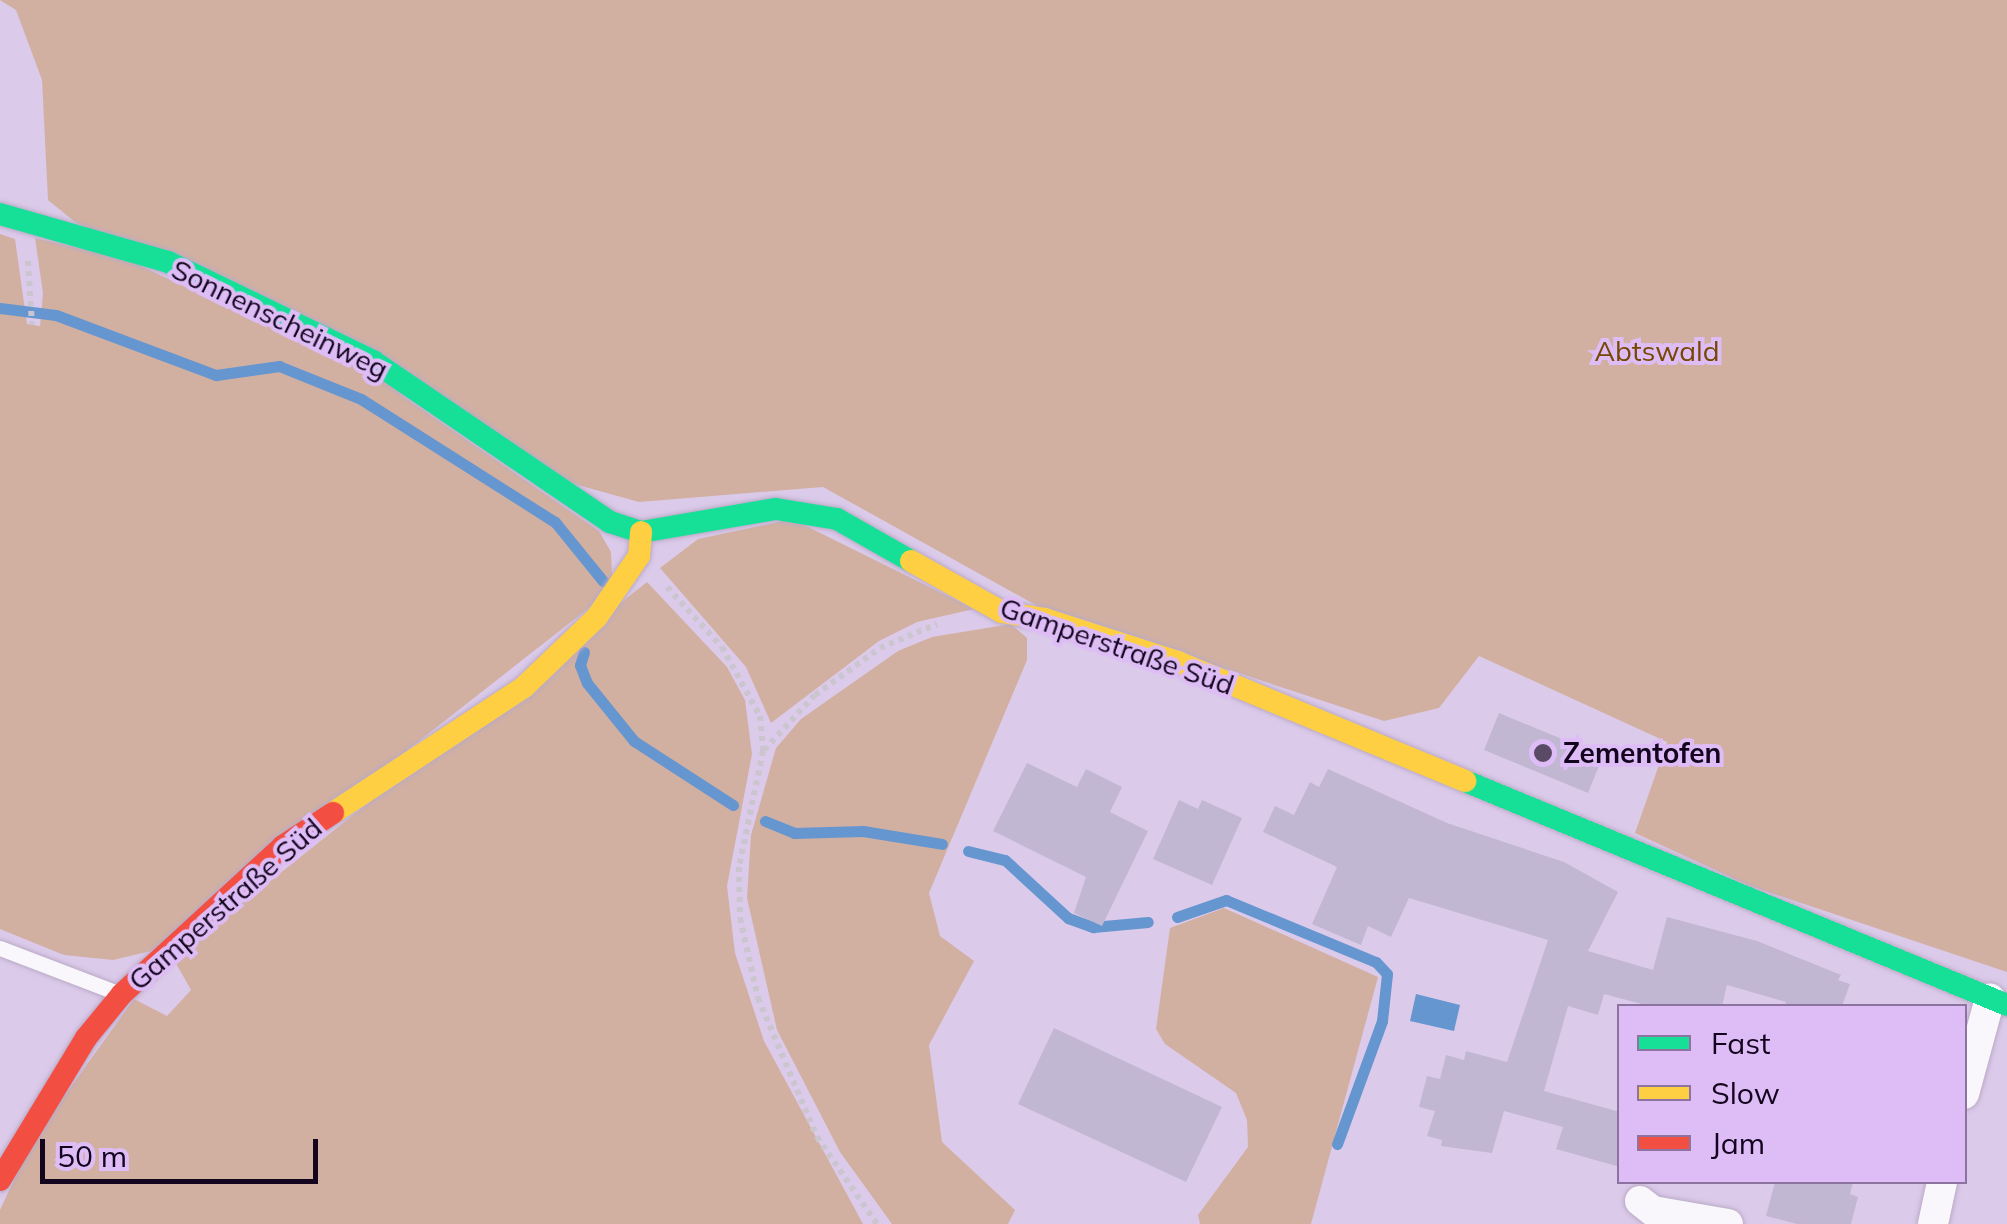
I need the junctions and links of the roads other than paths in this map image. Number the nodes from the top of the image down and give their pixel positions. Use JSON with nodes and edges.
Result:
{"nodes":[{"id":1,"x":0,"y":214,"type":"edge"},
{"id":2,"x":641,"y":532,"type":"junction"},
{"id":3,"x":0,"y":948,"type":"edge"},
{"id":4,"x":122,"y":994,"type":"junction"},
{"id":5,"x":1998,"y":1001,"type":"edge"},
{"id":6,"x":1967,"y":1086,"type":"edge"},
{"id":7,"x":0,"y":1180,"type":"edge"},
{"id":8,"x":1942,"y":1184,"type":"edge"},
{"id":9,"x":1640,"y":1200,"type":"dead end"},
{"id":10,"x":1728,"y":1224,"type":"edge"},
{"id":11,"x":1932,"y":1224,"type":"edge"}],
"edges":[{"from":1,"to":2,"type":"street","name":"Sonnenscheinweg"},
{"from":2,"to":4,"type":"street","name":"Gamperstraße Süd"},
{"from":2,"to":5,"type":"street","name":"Gamperstraße Süd"},
{"from":3,"to":4,"type":"lane"},
{"from":4,"to":7,"type":"street","name":"Gamperstraße Süd"},
{"from":5,"to":6,"type":"street"},
{"from":8,"to":11,"type":"street"},
{"from":9,"to":10,"type":"street"}]}
